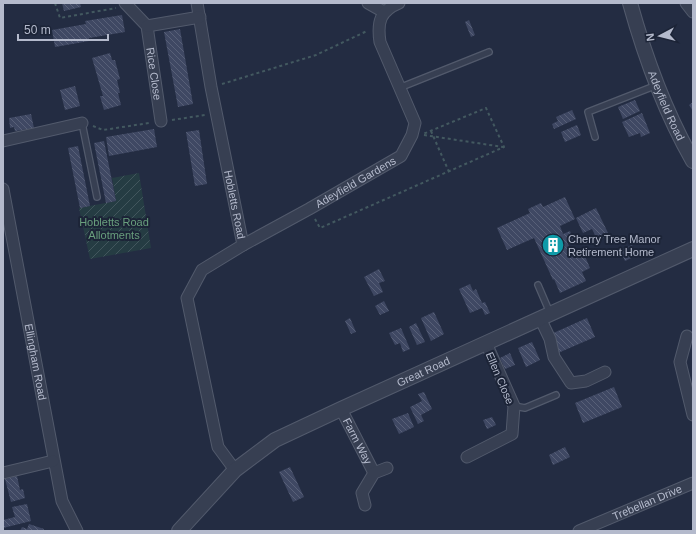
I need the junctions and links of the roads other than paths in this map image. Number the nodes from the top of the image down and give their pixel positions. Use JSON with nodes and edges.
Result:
{"nodes":[{"id":1,"x":197,"y":3,"type":"edge"},
{"id":2,"x":368,"y":3,"type":"edge"},
{"id":3,"x":399,"y":3,"type":"edge"},
{"id":4,"x":630,"y":3,"type":"edge"},
{"id":5,"x":686,"y":3,"type":"edge"},
{"id":6,"x":126,"y":4,"type":"edge"},
{"id":7,"x":384,"y":12,"type":"junction"},
{"id":8,"x":693,"y":12,"type":"edge"},
{"id":9,"x":200,"y":17,"type":"junction"},
{"id":10,"x":147,"y":26,"type":"junction"},
{"id":11,"x":489,"y":52,"type":"dead end"},
{"id":12,"x":657,"y":85,"type":"junction"},
{"id":13,"x":400,"y":88,"type":"junction"},
{"id":14,"x":161,"y":122,"type":"dead end"},
{"id":15,"x":82,"y":123,"type":"joint"},
{"id":16,"x":595,"y":136,"type":"dead end"},
{"id":17,"x":3,"y":141,"type":"edge"},
{"id":18,"x":693,"y":161,"type":"edge"},
{"id":19,"x":3,"y":189,"type":"edge"},
{"id":20,"x":97,"y":197,"type":"dead end"},
{"id":21,"x":242,"y":244,"type":"junction"},
{"id":22,"x":693,"y":249,"type":"edge"},
{"id":23,"x":538,"y":285,"type":"dead end"},
{"id":24,"x":545,"y":316,"type":"junction"},
{"id":25,"x":687,"y":336,"type":"dead end"},
{"id":26,"x":486,"y":343,"type":"junction"},
{"id":27,"x":605,"y":372,"type":"dead end"},
{"id":28,"x":556,"y":395,"type":"dead end"},
{"id":29,"x":514,"y":406,"type":"junction"},
{"id":30,"x":341,"y":409,"type":"junction"},
{"id":31,"x":693,"y":414,"type":"edge"},
{"id":32,"x":467,"y":457,"type":"dead end"},
{"id":33,"x":53,"y":461,"type":"junction"},
{"id":34,"x":387,"y":468,"type":"dead end"},
{"id":35,"x":235,"y":470,"type":"junction"},
{"id":36,"x":3,"y":473,"type":"edge"},
{"id":37,"x":374,"y":473,"type":"junction"},
{"id":38,"x":693,"y":483,"type":"edge"},
{"id":39,"x":365,"y":505,"type":"dead end"},
{"id":40,"x":183,"y":529,"type":"edge"},
{"id":41,"x":77,"y":531,"type":"edge"},
{"id":42,"x":579,"y":531,"type":"edge"}],
"edges":[{"from":1,"to":9,"type":"street","name":"Hobletts Road"},
{"from":2,"to":7,"type":"street"},
{"from":3,"to":7,"type":"street"},
{"from":4,"to":12,"type":"street","name":"Adeyfield Road"},
{"from":5,"to":8,"type":"street"},
{"from":6,"to":10,"type":"street"},
{"from":7,"to":13,"type":"street","name":"Adeyfield Gardens"},
{"from":9,"to":10,"type":"street"},
{"from":9,"to":21,"type":"street","name":"Hobletts Road"},
{"from":10,"to":14,"type":"street","name":"Rice Close"},
{"from":11,"to":13,"type":"lane"},
{"from":12,"to":16,"type":"lane"},
{"from":12,"to":18,"type":"street","name":"Adeyfield Road"},
{"from":13,"to":21,"type":"street","name":"Adeyfield Gardens"},
{"from":15,"to":17,"type":"street"},
{"from":15,"to":20,"type":"lane"},
{"from":19,"to":33,"type":"street","name":"Ellingham Road"},
{"from":21,"to":35,"type":"street","name":"Hobletts Road"},
{"from":22,"to":24,"type":"street","name":"Great Road"},
{"from":23,"to":24,"type":"lane"},
{"from":24,"to":26,"type":"street","name":"Great Road"},
{"from":24,"to":27,"type":"street"},
{"from":25,"to":31,"type":"street"},
{"from":26,"to":29,"type":"street","name":"Ellen Close"},
{"from":26,"to":30,"type":"street","name":"Great Road"},
{"from":28,"to":29,"type":"lane"},
{"from":29,"to":32,"type":"street","name":"Ellen Close"},
{"from":30,"to":35,"type":"street","name":"Great Road"},
{"from":30,"to":37,"type":"street","name":"Farm Way"},
{"from":33,"to":36,"type":"street"},
{"from":33,"to":41,"type":"street","name":"Ellingham Road"},
{"from":34,"to":37,"type":"street","name":"Farm Way"},
{"from":35,"to":40,"type":"street","name":"Great Road"},
{"from":37,"to":39,"type":"street","name":"Farm Way"},
{"from":38,"to":42,"type":"street","name":"Trebellan Drive"}]}
